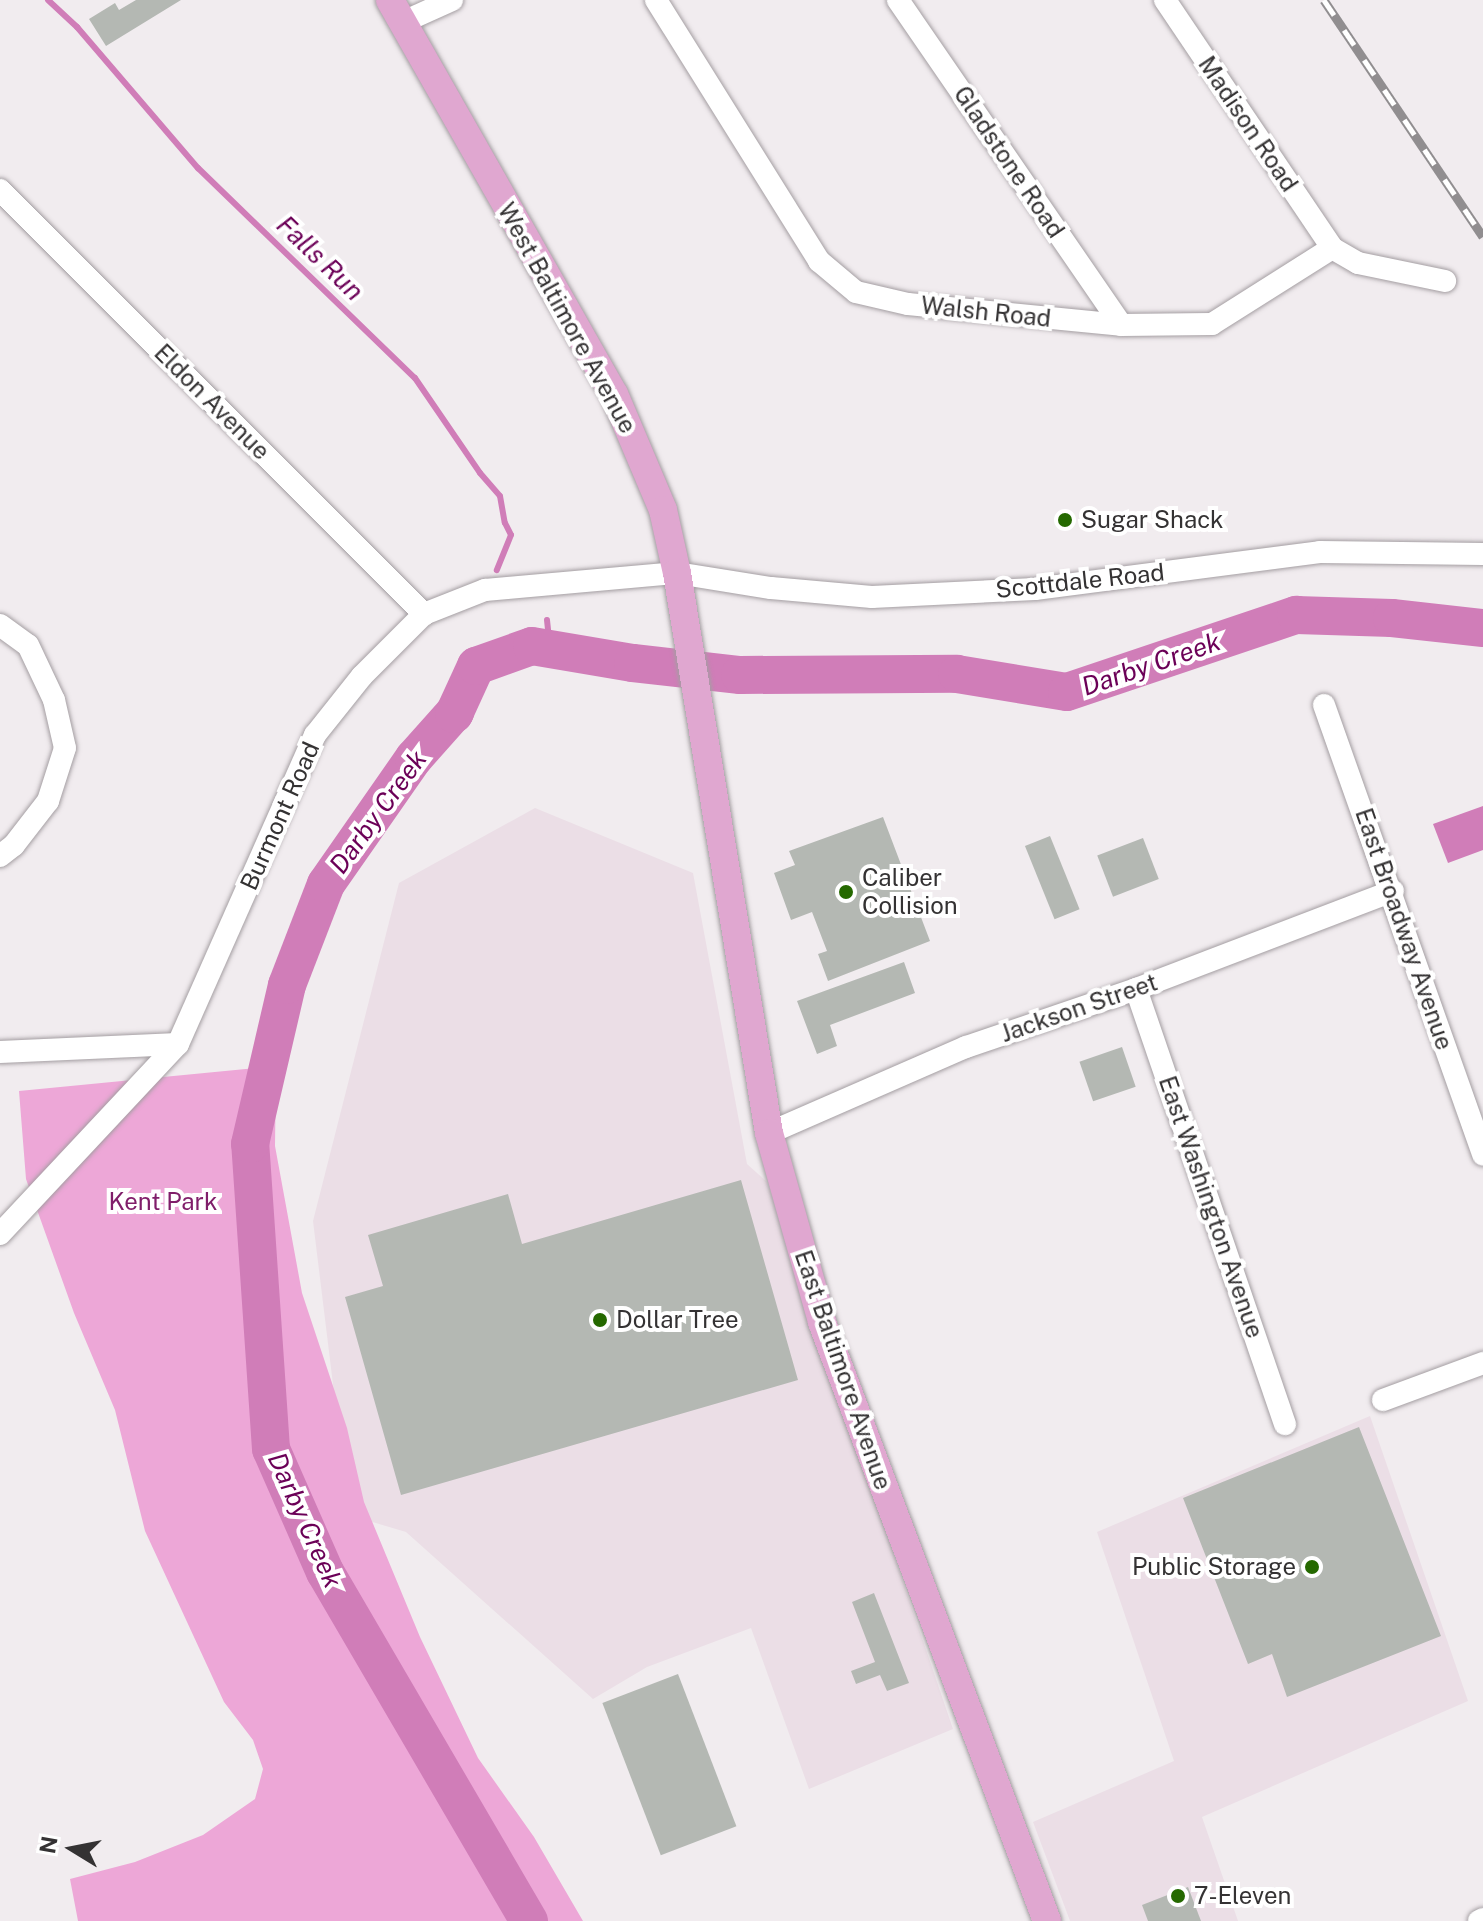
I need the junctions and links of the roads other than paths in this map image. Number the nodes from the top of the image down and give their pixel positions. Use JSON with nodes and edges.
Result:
{"nodes":[{"id":1,"x":452,"y":0,"type":"edge"},
{"id":2,"x":656,"y":0,"type":"edge"},
{"id":3,"x":898,"y":0,"type":"edge"},
{"id":4,"x":1165,"y":0,"type":"edge"},
{"id":5,"x":395,"y":11,"type":"edge"},
{"id":6,"x":0,"y":190,"type":"edge"},
{"id":7,"x":1332,"y":248,"type":"junction"},
{"id":8,"x":1445,"y":281,"type":"dead end"},
{"id":9,"x":1121,"y":325,"type":"junction"},
{"id":10,"x":1483,"y":554,"type":"edge"},
{"id":11,"x":677,"y":573,"type":"junction"},
{"id":12,"x":424,"y":614,"type":"junction"},
{"id":13,"x":0,"y":625,"type":"edge"},
{"id":14,"x":1324,"y":705,"type":"dead end"},
{"id":15,"x":705,"y":752,"type":"joint"},
{"id":16,"x":0,"y":856,"type":"edge"},
{"id":17,"x":1393,"y":891,"type":"junction"},
{"id":18,"x":1136,"y":989,"type":"junction"},
{"id":19,"x":178,"y":1044,"type":"junction"},
{"id":20,"x":0,"y":1052,"type":"edge"},
{"id":21,"x":769,"y":1133,"type":"junction"},
{"id":22,"x":1483,"y":1155,"type":"edge"},
{"id":23,"x":0,"y":1234,"type":"edge"},
{"id":24,"x":1483,"y":1363,"type":"edge"},
{"id":25,"x":1383,"y":1400,"type":"dead end"},
{"id":26,"x":1285,"y":1424,"type":"dead end"},
{"id":27,"x":1047,"y":1921,"type":"edge"}],
"edges":[{"from":1,"to":5,"type":"street"},
{"from":2,"to":9,"type":"street","name":"Walsh Road"},
{"from":3,"to":9,"type":"street","name":"Gladstone Road"},
{"from":4,"to":7,"type":"street","name":"Madison Road"},
{"from":5,"to":11,"type":"main road","name":"West Baltimore Avenue"},
{"from":6,"to":12,"type":"street","name":"Eldon Avenue"},
{"from":7,"to":8,"type":"street"},
{"from":7,"to":9,"type":"street","name":"Walsh Road"},
{"from":10,"to":11,"type":"street","name":"Scottdale Road"},
{"from":11,"to":12,"type":"street","name":"Burmont Road"},
{"from":11,"to":15,"type":"main road","name":"West Baltimore Avenue"},
{"from":12,"to":19,"type":"street","name":"Burmont Road"},
{"from":13,"to":16,"type":"street"},
{"from":14,"to":17,"type":"street","name":"East Broadway Avenue"},
{"from":15,"to":21,"type":"main road","name":"East Baltimore Avenue"},
{"from":17,"to":18,"type":"street","name":"Jackson Street"},
{"from":17,"to":22,"type":"street","name":"East Broadway Avenue"},
{"from":18,"to":21,"type":"street","name":"Jackson Street"},
{"from":18,"to":26,"type":"street","name":"East Washington Avenue"},
{"from":19,"to":20,"type":"street"},
{"from":19,"to":23,"type":"street","name":"Burmont Road"},
{"from":21,"to":27,"type":"main road","name":"East Baltimore Avenue"},
{"from":24,"to":25,"type":"street"}]}
